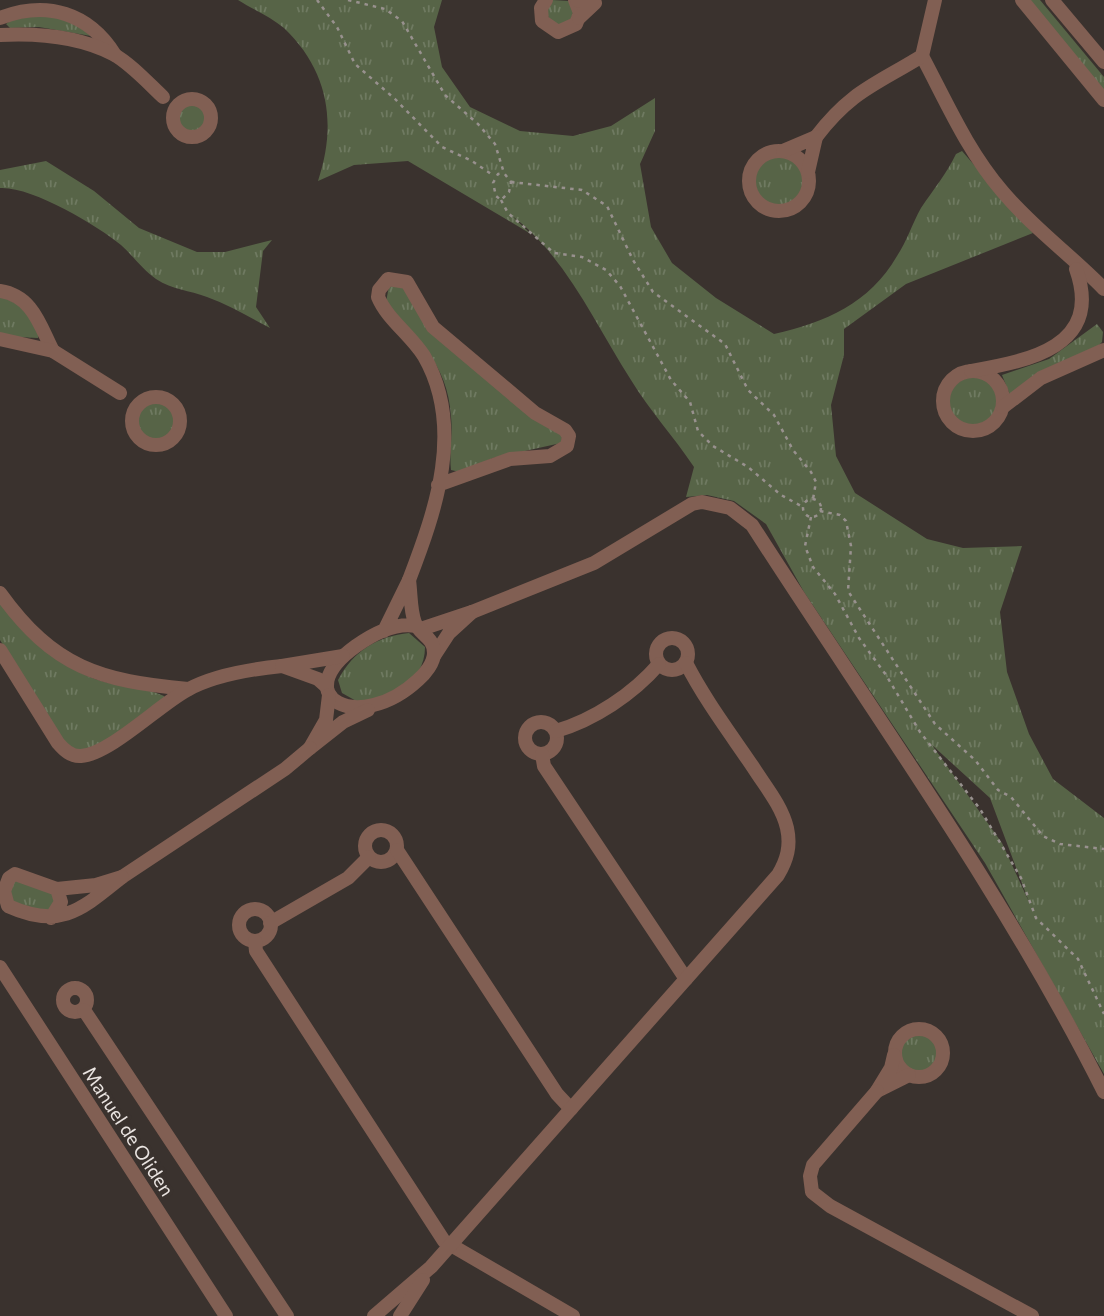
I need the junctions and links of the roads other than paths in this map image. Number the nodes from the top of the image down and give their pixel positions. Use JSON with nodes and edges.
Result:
{"nodes":[{"id":1,"x":546,"y":0,"type":"edge"},
{"id":2,"x":576,"y":0,"type":"edge"},
{"id":3,"x":934,"y":0,"type":"edge"},
{"id":4,"x":1022,"y":0,"type":"edge"},
{"id":5,"x":1052,"y":0,"type":"edge"},
{"id":6,"x":599,"y":1,"type":"edge"},
{"id":7,"x":0,"y":18,"type":"edge"},
{"id":8,"x":579,"y":18,"type":"junction"},
{"id":9,"x":0,"y":35,"type":"edge"},
{"id":10,"x":114,"y":55,"type":"junction"},
{"id":11,"x":922,"y":56,"type":"junction"},
{"id":12,"x":1104,"y":62,"type":"edge"},
{"id":13,"x":163,"y":97,"type":"junction"},
{"id":14,"x":185,"y":100,"type":"junction"},
{"id":15,"x":1104,"y":100,"type":"edge"},
{"id":16,"x":173,"y":116,"type":"junction"},
{"id":17,"x":816,"y":137,"type":"junction"},
{"id":18,"x":783,"y":151,"type":"junction"},
{"id":19,"x":808,"y":172,"type":"junction"},
{"id":20,"x":1070,"y":259,"type":"junction"},
{"id":21,"x":1104,"y":289,"type":"edge"},
{"id":22,"x":0,"y":291,"type":"edge"},
{"id":23,"x":0,"y":339,"type":"edge"},
{"id":24,"x":1104,"y":350,"type":"edge"},
{"id":25,"x":53,"y":351,"type":"junction"},
{"id":26,"x":971,"y":371,"type":"junction"},
{"id":27,"x":120,"y":393,"type":"junction"},
{"id":28,"x":148,"y":398,"type":"junction"},
{"id":29,"x":1003,"y":407,"type":"junction"},
{"id":30,"x":132,"y":418,"type":"junction"},
{"id":31,"x":438,"y":485,"type":"junction"},
{"id":32,"x":409,"y":580,"type":"junction"},
{"id":33,"x":0,"y":593,"type":"edge"},
{"id":34,"x":472,"y":612,"type":"junction"},
{"id":35,"x":418,"y":627,"type":"junction"},
{"id":36,"x":384,"y":631,"type":"junction"},
{"id":37,"x":0,"y":650,"type":"edge"},
{"id":38,"x":343,"y":656,"type":"junction"},
{"id":39,"x":434,"y":656,"type":"junction"},
{"id":40,"x":686,"y":663,"type":"junction"},
{"id":41,"x":659,"y":664,"type":"junction"},
{"id":42,"x":282,"y":666,"type":"junction"},
{"id":43,"x":188,"y":689,"type":"junction"},
{"id":44,"x":328,"y":691,"type":"junction"},
{"id":45,"x":376,"y":706,"type":"junction"},
{"id":46,"x":556,"y":732,"type":"junction"},
{"id":47,"x":310,"y":748,"type":"junction"},
{"id":48,"x":542,"y":754,"type":"junction"},
{"id":49,"x":397,"y":850,"type":"junction"},
{"id":50,"x":369,"y":857,"type":"junction"},
{"id":51,"x":0,"y":867,"type":"edge"},
{"id":52,"x":15,"y":874,"type":"junction"},
{"id":53,"x":122,"y":877,"type":"junction"},
{"id":54,"x":57,"y":889,"type":"junction"},
{"id":55,"x":4,"y":903,"type":"edge"},
{"id":56,"x":51,"y":918,"type":"junction"},
{"id":57,"x":270,"y":923,"type":"junction"},
{"id":58,"x":256,"y":941,"type":"junction"},
{"id":59,"x":0,"y":967,"type":"edge"},
{"id":60,"x":686,"y":979,"type":"junction"},
{"id":61,"x":84,"y":1010,"type":"dead end"},
{"id":62,"x":894,"y":1054,"type":"junction"},
{"id":63,"x":909,"y":1075,"type":"junction"},
{"id":64,"x":877,"y":1091,"type":"junction"},
{"id":65,"x":1104,"y":1092,"type":"edge"},
{"id":66,"x":571,"y":1109,"type":"junction"},
{"id":67,"x":450,"y":1245,"type":"junction"},
{"id":68,"x":431,"y":1267,"type":"junction"},
{"id":69,"x":226,"y":1316,"type":"edge"},
{"id":70,"x":287,"y":1316,"type":"edge"},
{"id":71,"x":374,"y":1316,"type":"edge"},
{"id":72,"x":400,"y":1316,"type":"edge"},
{"id":73,"x":573,"y":1316,"type":"edge"},
{"id":74,"x":1032,"y":1316,"type":"edge"}],
"edges":[{"from":1,"to":8,"type":"street"},
{"from":2,"to":6,"type":"street"},
{"from":2,"to":8,"type":"street"},
{"from":3,"to":11,"type":"street"},
{"from":4,"to":15,"type":"street"},
{"from":5,"to":12,"type":"street"},
{"from":6,"to":8,"type":"street"},
{"from":7,"to":10,"type":"street"},
{"from":9,"to":10,"type":"street"},
{"from":10,"to":13,"type":"street"},
{"from":11,"to":17,"type":"street"},
{"from":11,"to":20,"type":"street"},
{"from":13,"to":14,"type":"street"},
{"from":13,"to":16,"type":"street"},
{"from":14,"to":16,"type":"street"},
{"from":14,"to":16,"type":"street"},
{"from":17,"to":18,"type":"street"},
{"from":17,"to":19,"type":"street"},
{"from":18,"to":19,"type":"street"},
{"from":18,"to":19,"type":"street"},
{"from":20,"to":21,"type":"street"},
{"from":20,"to":26,"type":"street"},
{"from":22,"to":25,"type":"street"},
{"from":23,"to":25,"type":"street"},
{"from":24,"to":29,"type":"street"},
{"from":25,"to":27,"type":"street"},
{"from":26,"to":29,"type":"street"},
{"from":26,"to":29,"type":"street"},
{"from":27,"to":28,"type":"street"},
{"from":27,"to":30,"type":"street"},
{"from":28,"to":30,"type":"street"},
{"from":28,"to":30,"type":"street"},
{"from":31,"to":31,"type":"street"},
{"from":31,"to":32,"type":"street"},
{"from":32,"to":35,"type":"street"},
{"from":32,"to":36,"type":"street"},
{"from":33,"to":43,"type":"street"},
{"from":34,"to":35,"type":"street"},
{"from":34,"to":39,"type":"street"},
{"from":34,"to":65,"type":"street"},
{"from":35,"to":36,"type":"street"},
{"from":35,"to":39,"type":"street"},
{"from":36,"to":38,"type":"street"},
{"from":37,"to":43,"type":"street"},
{"from":38,"to":42,"type":"street"},
{"from":38,"to":44,"type":"street"},
{"from":39,"to":45,"type":"street"},
{"from":40,"to":41,"type":"street"},
{"from":40,"to":41,"type":"street"},
{"from":40,"to":60,"type":"street"},
{"from":41,"to":46,"type":"street"},
{"from":42,"to":43,"type":"street"},
{"from":42,"to":44,"type":"street"},
{"from":44,"to":45,"type":"street"},
{"from":44,"to":47,"type":"street"},
{"from":45,"to":47,"type":"street"},
{"from":46,"to":48,"type":"street"},
{"from":46,"to":48,"type":"street"},
{"from":47,"to":53,"type":"street"},
{"from":48,"to":60,"type":"street"},
{"from":49,"to":50,"type":"street"},
{"from":49,"to":50,"type":"street"},
{"from":49,"to":66,"type":"street"},
{"from":50,"to":57,"type":"street"},
{"from":51,"to":52,"type":"street"},
{"from":52,"to":54,"type":"street"},
{"from":52,"to":55,"type":"street"},
{"from":53,"to":54,"type":"street"},
{"from":53,"to":56,"type":"street"},
{"from":54,"to":56,"type":"street"},
{"from":55,"to":56,"type":"street"},
{"from":57,"to":58,"type":"street"},
{"from":57,"to":58,"type":"street"},
{"from":58,"to":67,"type":"street"},
{"from":59,"to":69,"type":"street","name":"Manuel de Oliden"},
{"from":60,"to":66,"type":"street"},
{"from":61,"to":70,"type":"street"},
{"from":62,"to":63,"type":"street"},
{"from":62,"to":63,"type":"street"},
{"from":62,"to":64,"type":"street"},
{"from":63,"to":64,"type":"street"},
{"from":64,"to":74,"type":"street"},
{"from":66,"to":67,"type":"street"},
{"from":67,"to":68,"type":"street"},
{"from":67,"to":73,"type":"street"},
{"from":68,"to":71,"type":"street"},
{"from":68,"to":72,"type":"street"}]}
